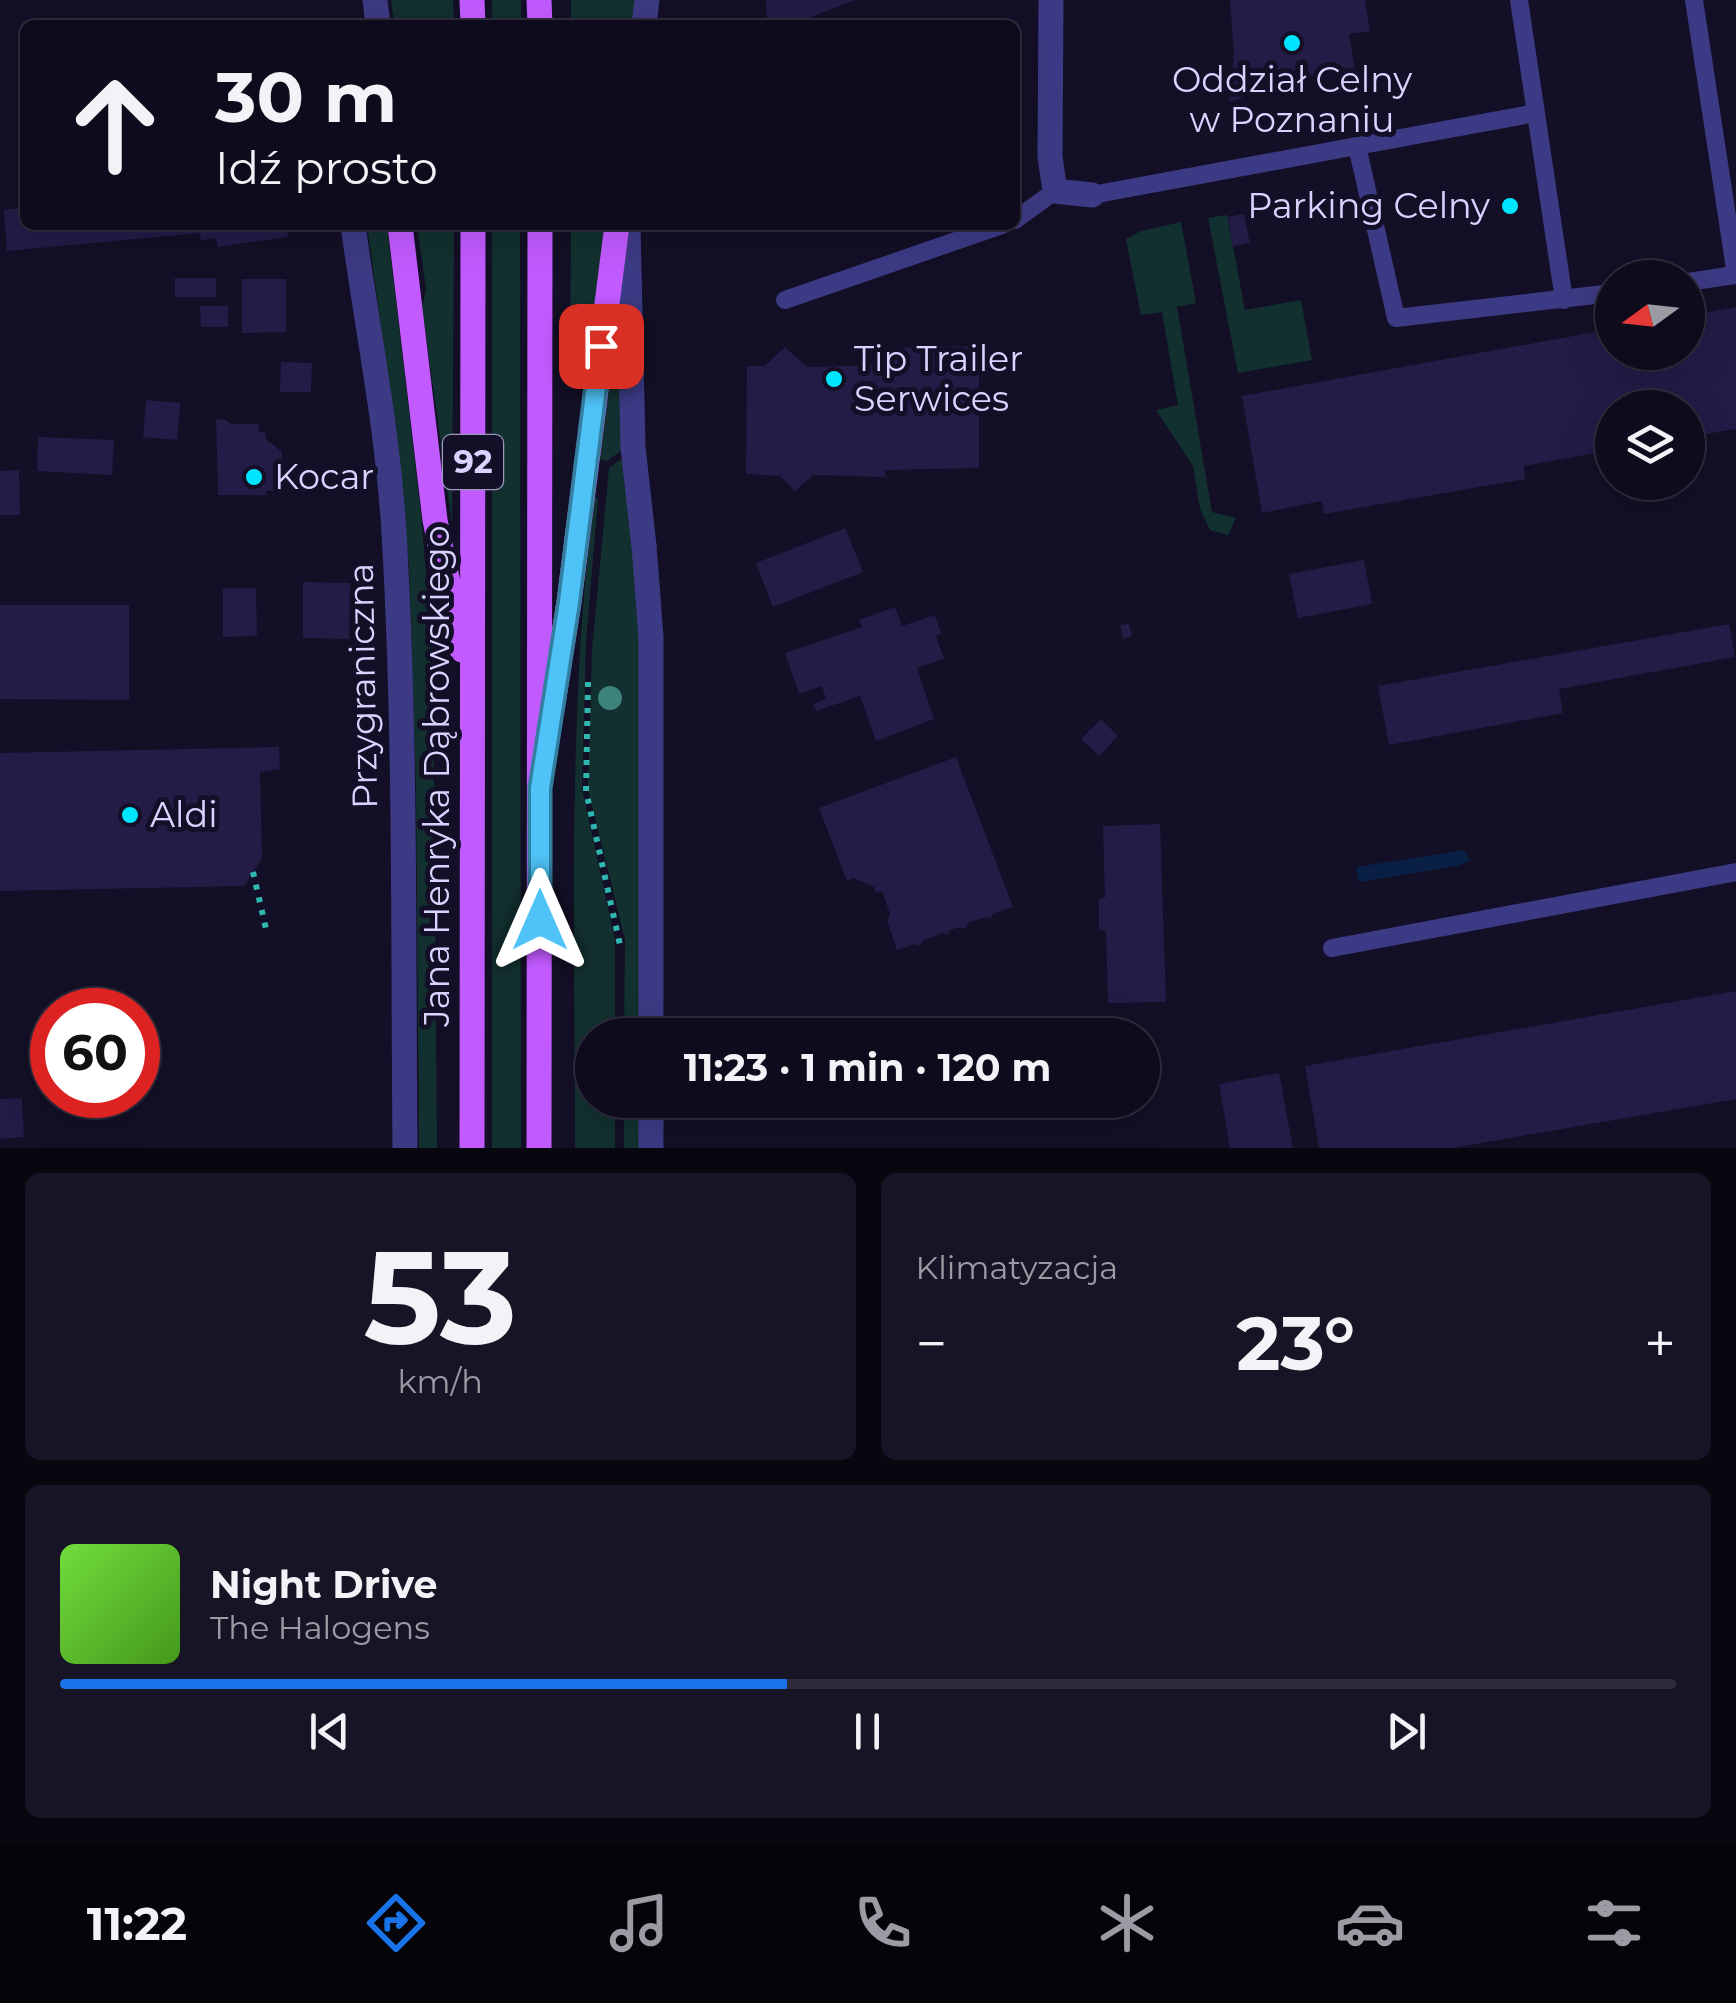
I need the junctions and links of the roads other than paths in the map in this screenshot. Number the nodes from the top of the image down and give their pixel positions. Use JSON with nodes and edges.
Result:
{"nodes":[{"id":1,"x":1051,"y":0,"type":"edge"},
{"id":2,"x":1519,"y":0,"type":"edge"},
{"id":3,"x":1694,"y":0,"type":"edge"},
{"id":4,"x":1536,"y":114,"type":"junction"},
{"id":5,"x":1356,"y":146,"type":"junction"},
{"id":6,"x":1054,"y":191,"type":"junction"},
{"id":7,"x":1092,"y":195,"type":"joint"},
{"id":8,"x":1020,"y":216,"type":"edge"},
{"id":9,"x":354,"y":230,"type":"edge"},
{"id":10,"x":401,"y":230,"type":"edge"},
{"id":11,"x":473,"y":230,"type":"edge"},
{"id":12,"x":540,"y":230,"type":"edge"},
{"id":13,"x":616,"y":230,"type":"edge"},
{"id":14,"x":628,"y":230,"type":"edge"},
{"id":15,"x":988,"y":230,"type":"edge"},
{"id":16,"x":1735,"y":275,"type":"edge"},
{"id":17,"x":1705,"y":279,"type":"edge"},
{"id":18,"x":1595,"y":295,"type":"edge"},
{"id":19,"x":785,"y":300,"type":"dead end"},
{"id":20,"x":1564,"y":300,"type":"junction"},
{"id":21,"x":472,"y":698,"type":"junction"},
{"id":22,"x":540,"y":788,"type":"junction"},
{"id":23,"x":1736,"y":872,"type":"edge"},
{"id":24,"x":1332,"y":948,"type":"dead end"},
{"id":25,"x":652,"y":1018,"type":"edge"},
{"id":26,"x":652,"y":1118,"type":"edge"},
{"id":27,"x":405,"y":1148,"type":"edge"},
{"id":28,"x":472,"y":1148,"type":"edge"},
{"id":29,"x":539,"y":1148,"type":"edge"},
{"id":30,"x":652,"y":1148,"type":"edge"}],
"edges":[{"from":1,"to":6,"type":"street"},
{"from":2,"to":4,"type":"lane"},
{"from":3,"to":16,"type":"lane"},
{"from":4,"to":5,"type":"lane"},
{"from":4,"to":20,"type":"lane"},
{"from":5,"to":7,"type":"lane"},
{"from":5,"to":20,"type":"lane"},
{"from":6,"to":7,"type":"street"},
{"from":6,"to":8,"type":"lane"},
{"from":9,"to":27,"type":"street","name":"Przygraniczna"},
{"from":10,"to":21,"type":"main road"},
{"from":11,"to":21,"type":"main road","name":"Jana Henryka Dąbrowskiego","number":"92"},
{"from":12,"to":22,"type":"main road","number":"92"},
{"from":13,"to":22,"type":"main road"},
{"from":14,"to":25,"type":"street"},
{"from":15,"to":19,"type":"lane"},
{"from":16,"to":17,"type":"lane"},
{"from":18,"to":20,"type":"lane"},
{"from":21,"to":28,"type":"main road","name":"Jana Henryka Dąbrowskiego","number":"92"},
{"from":22,"to":29,"type":"main road","number":"92"},
{"from":23,"to":24,"type":"lane"},
{"from":26,"to":30,"type":"street"}]}
